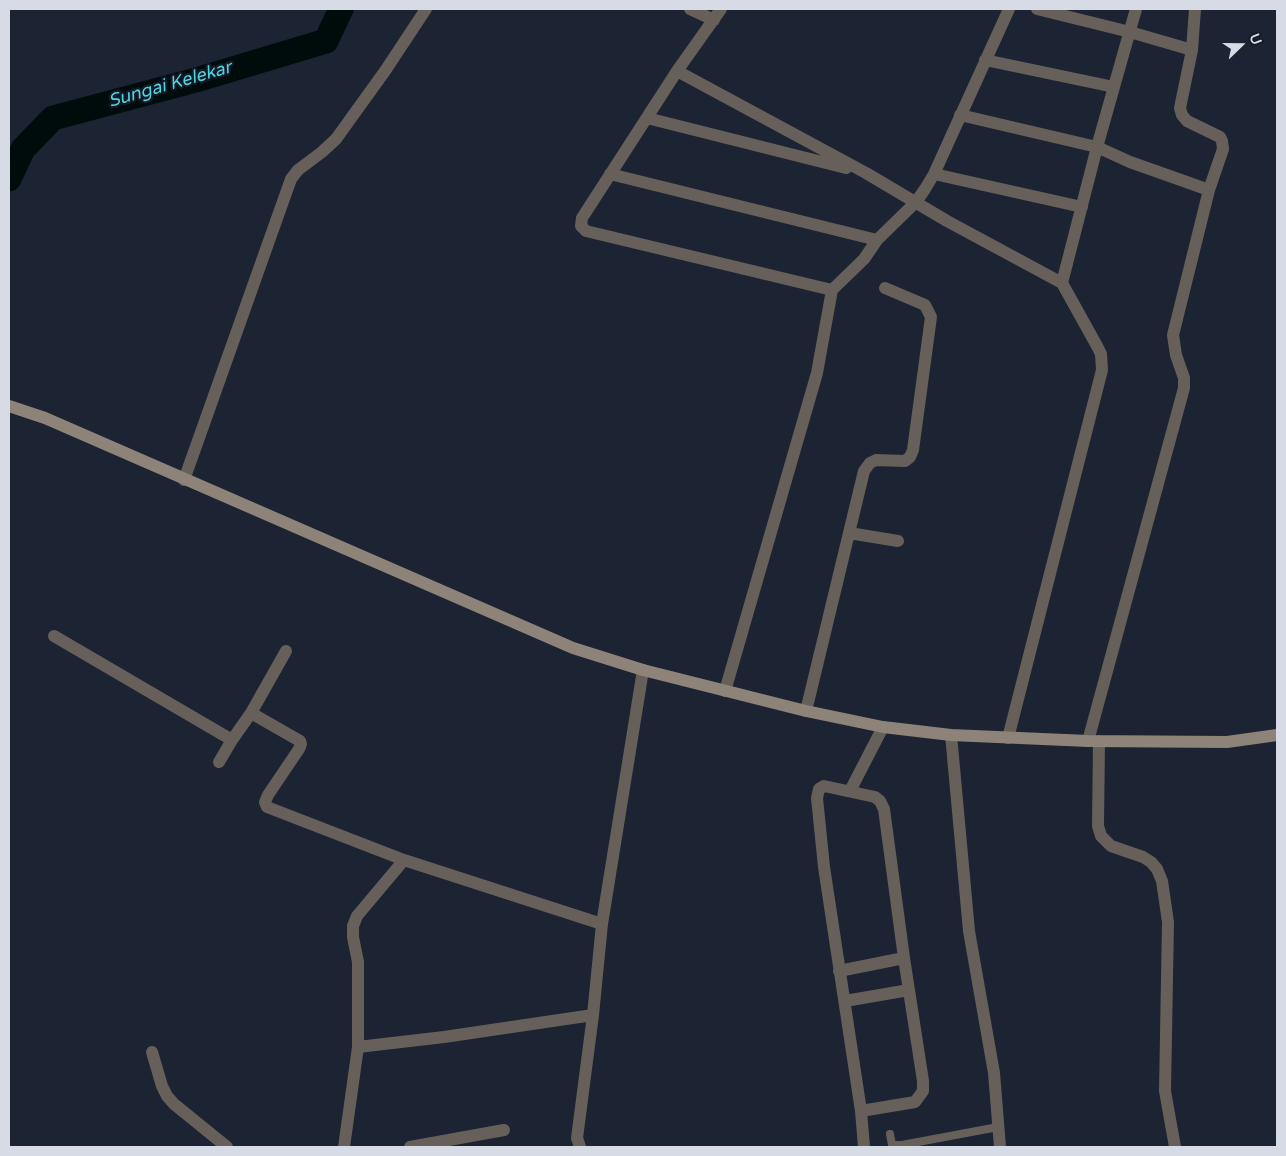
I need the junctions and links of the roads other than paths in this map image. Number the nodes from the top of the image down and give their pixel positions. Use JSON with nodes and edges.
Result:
{"nodes":[{"id":1,"x":426,"y":9,"type":"edge"},
{"id":2,"x":690,"y":9,"type":"edge"},
{"id":3,"x":721,"y":9,"type":"edge"},
{"id":4,"x":1009,"y":9,"type":"edge"},
{"id":5,"x":1038,"y":9,"type":"edge"},
{"id":6,"x":1136,"y":9,"type":"edge"},
{"id":7,"x":1195,"y":9,"type":"edge"},
{"id":8,"x":714,"y":20,"type":"junction"},
{"id":9,"x":1130,"y":32,"type":"junction"},
{"id":10,"x":1192,"y":50,"type":"junction"},
{"id":11,"x":985,"y":60,"type":"junction"},
{"id":12,"x":677,"y":71,"type":"junction"},
{"id":13,"x":1114,"y":87,"type":"junction"},
{"id":14,"x":960,"y":115,"type":"junction"},
{"id":15,"x":647,"y":118,"type":"junction"},
{"id":16,"x":1097,"y":147,"type":"junction"},
{"id":17,"x":866,"y":173,"type":"junction"},
{"id":18,"x":610,"y":174,"type":"junction"},
{"id":19,"x":934,"y":174,"type":"junction"},
{"id":20,"x":1209,"y":190,"type":"junction"},
{"id":21,"x":916,"y":202,"type":"junction"},
{"id":22,"x":1082,"y":207,"type":"junction"},
{"id":23,"x":877,"y":240,"type":"junction"},
{"id":24,"x":1062,"y":283,"type":"junction"},
{"id":25,"x":885,"y":288,"type":"dead end"},
{"id":26,"x":832,"y":290,"type":"junction"},
{"id":27,"x":9,"y":406,"type":"edge"},
{"id":28,"x":184,"y":480,"type":"junction"},
{"id":29,"x":848,"y":533,"type":"junction"},
{"id":30,"x":898,"y":541,"type":"dead end"},
{"id":31,"x":54,"y":636,"type":"dead end"},
{"id":32,"x":286,"y":651,"type":"dead end"},
{"id":33,"x":643,"y":670,"type":"junction"},
{"id":34,"x":725,"y":691,"type":"junction"},
{"id":35,"x":806,"y":711,"type":"junction"},
{"id":36,"x":251,"y":713,"type":"junction"},
{"id":37,"x":883,"y":727,"type":"junction"},
{"id":38,"x":951,"y":735,"type":"junction"},
{"id":39,"x":1277,"y":735,"type":"edge"},
{"id":40,"x":1008,"y":738,"type":"junction"},
{"id":41,"x":232,"y":740,"type":"junction"},
{"id":42,"x":1094,"y":741,"type":"junction"},
{"id":43,"x":219,"y":762,"type":"dead end"},
{"id":44,"x":850,"y":790,"type":"junction"},
{"id":45,"x":404,"y":860,"type":"junction"},
{"id":46,"x":602,"y":924,"type":"junction"},
{"id":47,"x":904,"y":958,"type":"junction"},
{"id":48,"x":839,"y":971,"type":"junction"},
{"id":49,"x":908,"y":990,"type":"junction"},
{"id":50,"x":845,"y":1000,"type":"junction"},
{"id":51,"x":593,"y":1015,"type":"junction"},
{"id":52,"x":358,"y":1048,"type":"junction"},
{"id":53,"x":152,"y":1052,"type":"dead end"},
{"id":54,"x":861,"y":1111,"type":"junction"},
{"id":55,"x":998,"y":1127,"type":"junction"},
{"id":56,"x":504,"y":1130,"type":"dead end"},
{"id":57,"x":890,"y":1134,"type":"dead end"},
{"id":58,"x":892,"y":1146,"type":"edge"},
{"id":59,"x":227,"y":1147,"type":"edge"},
{"id":60,"x":344,"y":1147,"type":"edge"},
{"id":61,"x":410,"y":1147,"type":"edge"},
{"id":62,"x":580,"y":1147,"type":"edge"},
{"id":63,"x":864,"y":1147,"type":"edge"},
{"id":64,"x":1000,"y":1147,"type":"edge"},
{"id":65,"x":1176,"y":1147,"type":"edge"}],
"edges":[{"from":1,"to":28,"type":"street"},
{"from":2,"to":8,"type":"street"},
{"from":3,"to":8,"type":"street"},
{"from":4,"to":11,"type":"street"},
{"from":5,"to":9,"type":"street"},
{"from":6,"to":9,"type":"street"},
{"from":7,"to":10,"type":"street"},
{"from":8,"to":12,"type":"street"},
{"from":9,"to":10,"type":"street"},
{"from":9,"to":13,"type":"street"},
{"from":10,"to":20,"type":"street"},
{"from":11,"to":13,"type":"street"},
{"from":11,"to":14,"type":"street"},
{"from":12,"to":15,"type":"street"},
{"from":12,"to":17,"type":"street"},
{"from":13,"to":16,"type":"street"},
{"from":14,"to":16,"type":"street"},
{"from":14,"to":19,"type":"street"},
{"from":15,"to":17,"type":"street"},
{"from":15,"to":18,"type":"street"},
{"from":16,"to":20,"type":"street"},
{"from":16,"to":22,"type":"street"},
{"from":17,"to":21,"type":"street"},
{"from":18,"to":23,"type":"street"},
{"from":18,"to":26,"type":"street"},
{"from":19,"to":21,"type":"street"},
{"from":19,"to":22,"type":"street"},
{"from":20,"to":42,"type":"street"},
{"from":21,"to":23,"type":"street"},
{"from":21,"to":24,"type":"street"},
{"from":22,"to":24,"type":"street"},
{"from":23,"to":26,"type":"street"},
{"from":24,"to":40,"type":"street"},
{"from":25,"to":29,"type":"street"},
{"from":26,"to":34,"type":"street"},
{"from":27,"to":28,"type":"street"},
{"from":28,"to":33,"type":"street"},
{"from":29,"to":30,"type":"street"},
{"from":29,"to":35,"type":"street"},
{"from":31,"to":41,"type":"street"},
{"from":32,"to":36,"type":"street"},
{"from":33,"to":34,"type":"street"},
{"from":33,"to":46,"type":"street"},
{"from":34,"to":35,"type":"street"},
{"from":35,"to":37,"type":"street"},
{"from":36,"to":41,"type":"street"},
{"from":36,"to":45,"type":"street"},
{"from":37,"to":38,"type":"street"},
{"from":37,"to":44,"type":"street"},
{"from":38,"to":40,"type":"street"},
{"from":38,"to":55,"type":"street"},
{"from":39,"to":42,"type":"street"},
{"from":40,"to":42,"type":"street"},
{"from":41,"to":43,"type":"street"},
{"from":42,"to":65,"type":"street"},
{"from":44,"to":47,"type":"street"},
{"from":44,"to":48,"type":"street"},
{"from":45,"to":46,"type":"street"},
{"from":45,"to":52,"type":"street"},
{"from":46,"to":51,"type":"street"},
{"from":47,"to":48,"type":"street"},
{"from":47,"to":49,"type":"street"},
{"from":48,"to":50,"type":"street"},
{"from":49,"to":50,"type":"street"},
{"from":49,"to":54,"type":"street"},
{"from":50,"to":54,"type":"street"},
{"from":51,"to":52,"type":"street"},
{"from":51,"to":62,"type":"street"},
{"from":52,"to":60,"type":"street"},
{"from":53,"to":59,"type":"street"},
{"from":54,"to":63,"type":"street"},
{"from":55,"to":58,"type":"lane"},
{"from":55,"to":64,"type":"street"},
{"from":56,"to":61,"type":"street"},
{"from":57,"to":58,"type":"lane"}]}
